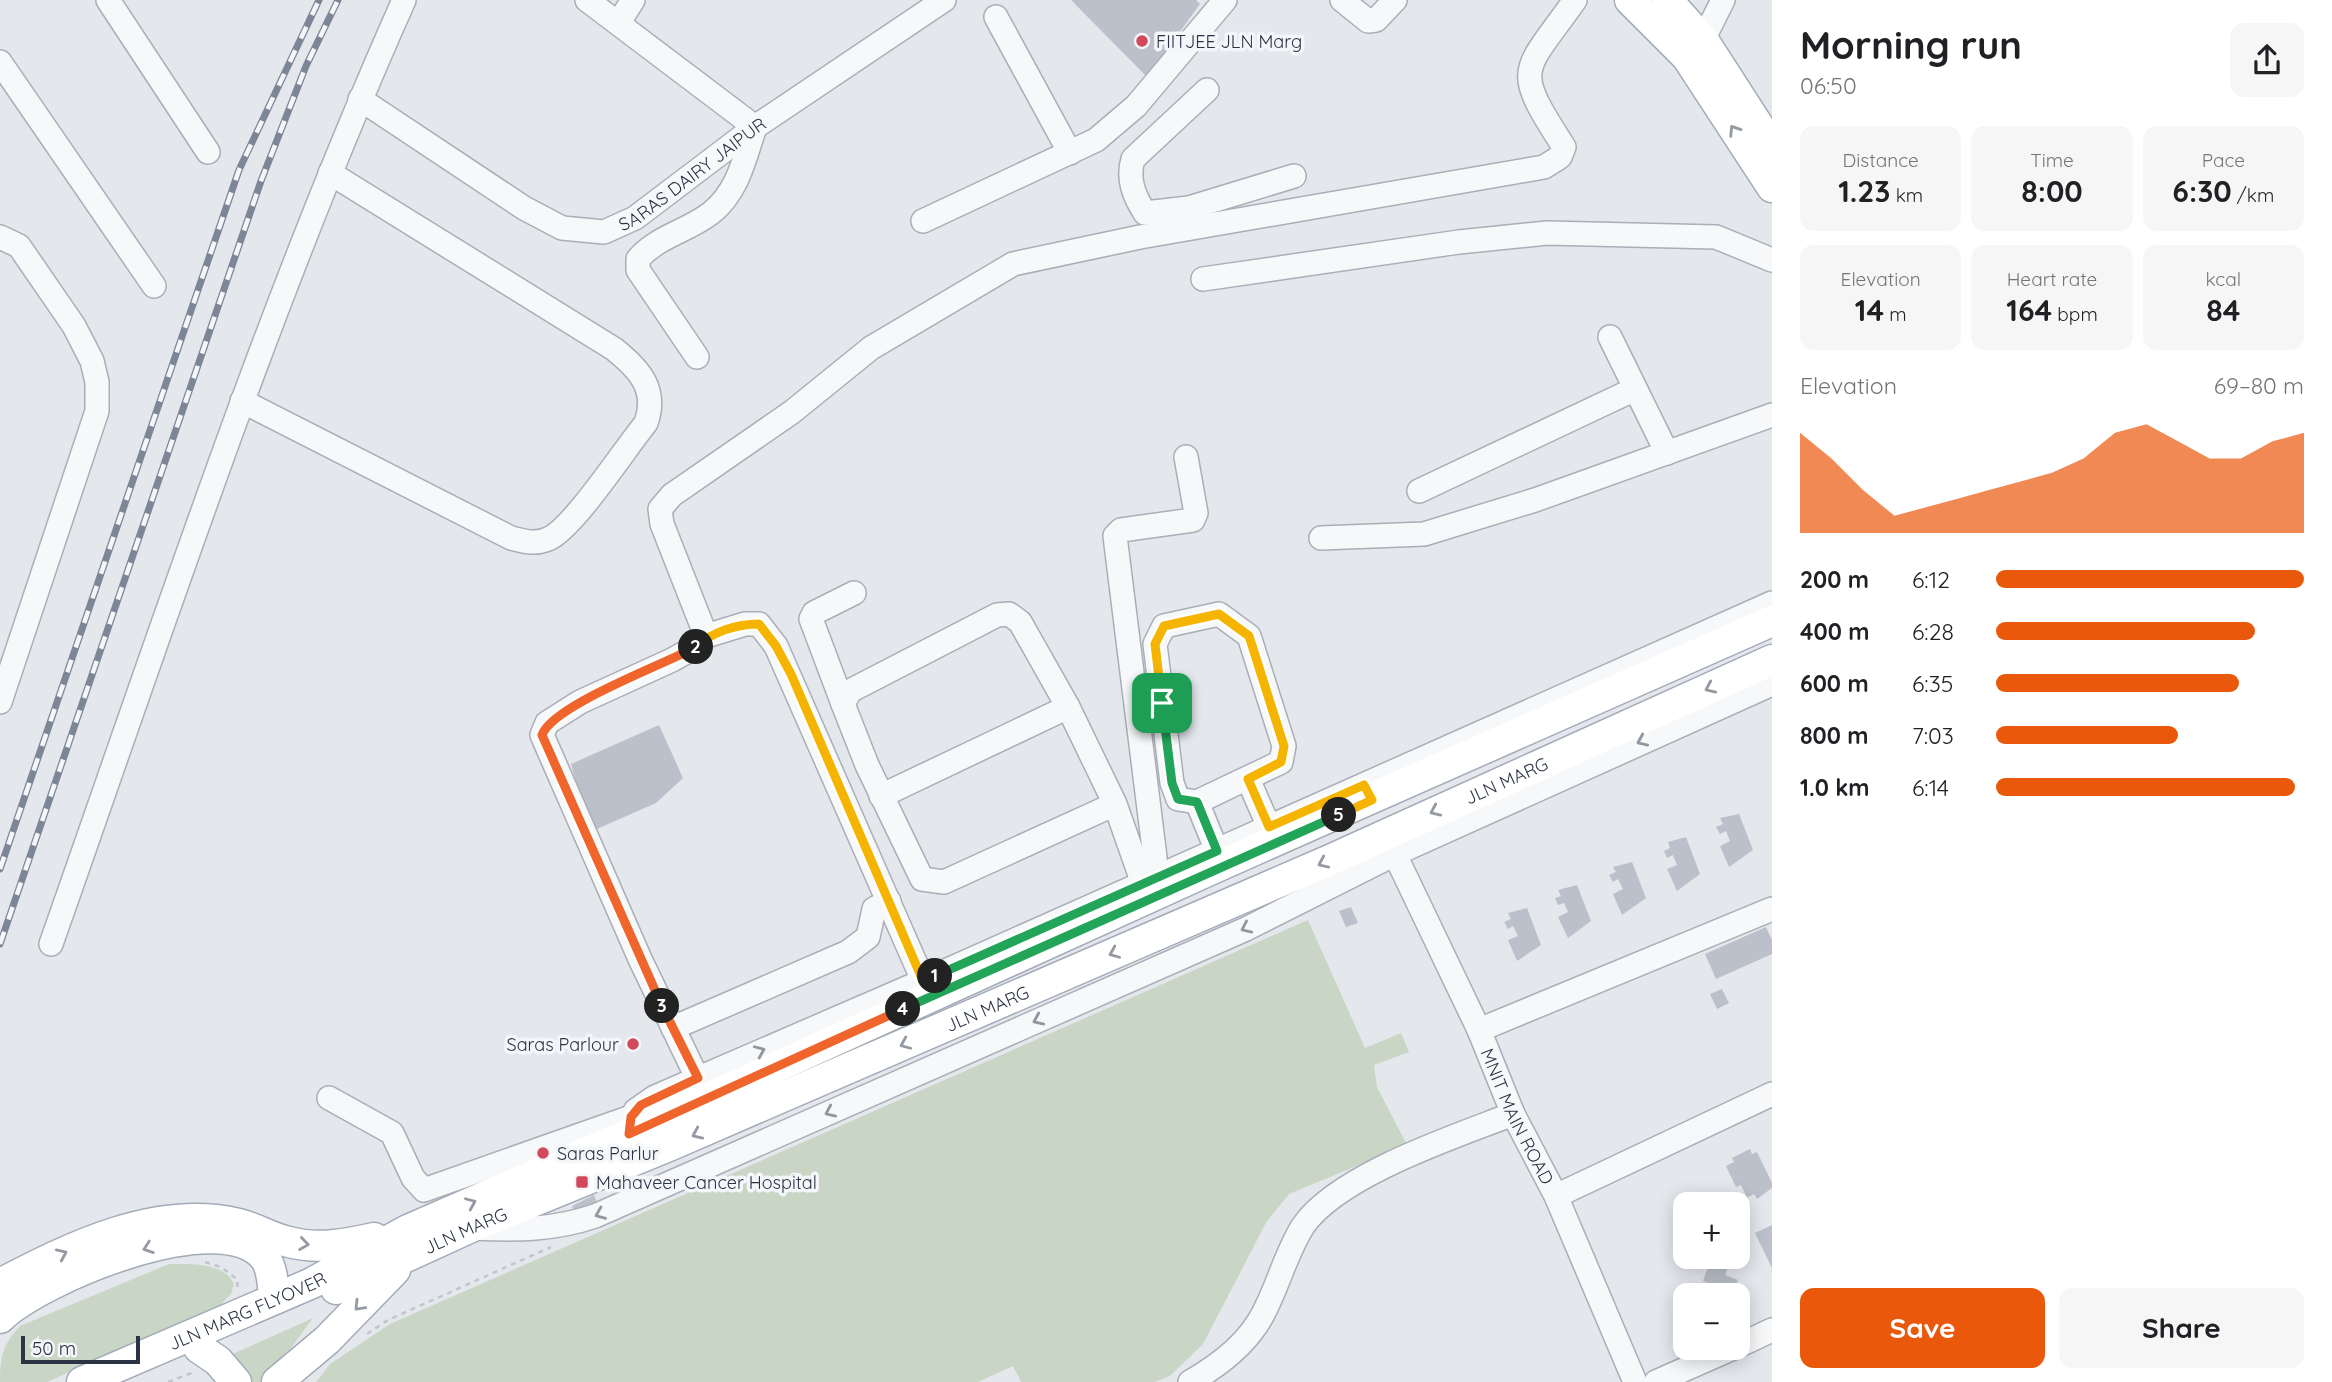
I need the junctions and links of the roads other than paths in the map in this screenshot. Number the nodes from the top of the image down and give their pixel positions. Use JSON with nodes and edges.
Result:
{"nodes":[{"id":1,"x":404,"y":0,"type":"edge"},
{"id":2,"x":587,"y":0,"type":"edge"},
{"id":3,"x":633,"y":0,"type":"edge"},
{"id":4,"x":944,"y":0,"type":"edge"},
{"id":5,"x":1225,"y":0,"type":"edge"},
{"id":6,"x":1342,"y":0,"type":"edge"},
{"id":7,"x":1395,"y":0,"type":"edge"},
{"id":8,"x":1576,"y":0,"type":"edge"},
{"id":9,"x":1630,"y":0,"type":"edge"},
{"id":10,"x":1723,"y":0,"type":"edge"},
{"id":11,"x":110,"y":1,"type":"edge"},
{"id":12,"x":996,"y":17,"type":"dead end"},
{"id":13,"x":619,"y":22,"type":"junction"},
{"id":14,"x":1683,"y":23,"type":"edge"},
{"id":15,"x":0,"y":61,"type":"edge"},
{"id":16,"x":1207,"y":90,"type":"dead end"},
{"id":17,"x":359,"y":99,"type":"junction"},
{"id":18,"x":755,"y":127,"type":"junction"},
{"id":19,"x":1772,"y":147,"type":"edge"},
{"id":20,"x":208,"y":152,"type":"dead end"},
{"id":21,"x":1070,"y":153,"type":"junction"},
{"id":22,"x":330,"y":173,"type":"junction"},
{"id":23,"x":1294,"y":176,"type":"dead end"},
{"id":24,"x":1772,"y":187,"type":"edge"},
{"id":25,"x":1235,"y":194,"type":"junction"},
{"id":26,"x":1240,"y":220,"type":"junction"},
{"id":27,"x":923,"y":221,"type":"dead end"},
{"id":28,"x":0,"y":237,"type":"edge"},
{"id":29,"x":1772,"y":260,"type":"edge"},
{"id":30,"x":1203,"y":279,"type":"dead end"},
{"id":31,"x":154,"y":286,"type":"dead end"},
{"id":32,"x":1610,"y":337,"type":"dead end"},
{"id":33,"x":697,"y":357,"type":"dead end"},
{"id":34,"x":1635,"y":389,"type":"junction"},
{"id":35,"x":242,"y":401,"type":"junction"},
{"id":36,"x":1772,"y":415,"type":"edge"},
{"id":37,"x":1667,"y":453,"type":"junction"},
{"id":38,"x":1186,"y":457,"type":"dead end"},
{"id":39,"x":1419,"y":491,"type":"dead end"},
{"id":40,"x":1321,"y":538,"type":"dead end"},
{"id":41,"x":854,"y":593,"type":"dead end"},
{"id":42,"x":1772,"y":603,"type":"edge"},
{"id":43,"x":1772,"y":621,"type":"edge"},
{"id":44,"x":706,"y":636,"type":"junction"},
{"id":45,"x":1643,"y":660,"type":"junction"},
{"id":46,"x":1761,"y":677,"type":"edge"},
{"id":47,"x":0,"y":702,"type":"edge"},
{"id":48,"x":843,"y":704,"type":"junction"},
{"id":49,"x":1068,"y":707,"type":"junction"},
{"id":50,"x":1577,"y":707,"type":"junction"},
{"id":51,"x":1248,"y":779,"type":"junction"},
{"id":52,"x":1368,"y":793,"type":"junction"},
{"id":53,"x":881,"y":796,"type":"junction"},
{"id":54,"x":1197,"y":802,"type":"junction"},
{"id":55,"x":1115,"y":804,"type":"junction"},
{"id":56,"x":1269,"y":827,"type":"junction"},
{"id":57,"x":1390,"y":843,"type":"junction"},
{"id":58,"x":1217,"y":851,"type":"junction"},
{"id":59,"x":1150,"y":888,"type":"junction"},
{"id":60,"x":889,"y":901,"type":"junction"},
{"id":61,"x":1772,"y":909,"type":"edge"},
{"id":62,"x":51,"y":944,"type":"dead end"},
{"id":63,"x":927,"y":989,"type":"junction"},
{"id":64,"x":673,"y":1028,"type":"junction"},
{"id":65,"x":1479,"y":1030,"type":"junction"},
{"id":66,"x":702,"y":1088,"type":"junction"},
{"id":67,"x":1772,"y":1094,"type":"edge"},
{"id":68,"x":329,"y":1098,"type":"dead end"},
{"id":69,"x":1513,"y":1114,"type":"junction"},
{"id":70,"x":630,"y":1126,"type":"junction"},
{"id":71,"x":1556,"y":1196,"type":"junction"},
{"id":72,"x":408,"y":1244,"type":"junction"},
{"id":73,"x":0,"y":1284,"type":"edge"},
{"id":74,"x":274,"y":1299,"type":"junction"},
{"id":75,"x":0,"y":1318,"type":"edge"},
{"id":76,"x":1772,"y":1330,"type":"edge"},
{"id":77,"x":1750,"y":1340,"type":"edge"},
{"id":78,"x":1706,"y":1360,"type":"edge"},
{"id":79,"x":180,"y":1365,"type":"edge"},
{"id":80,"x":82,"y":1382,"type":"edge"},
{"id":81,"x":125,"y":1382,"type":"edge"},
{"id":82,"x":236,"y":1382,"type":"edge"},
{"id":83,"x":276,"y":1382,"type":"edge"},
{"id":84,"x":1190,"y":1382,"type":"edge"},
{"id":85,"x":1635,"y":1382,"type":"edge"},
{"id":86,"x":1656,"y":1382,"type":"edge"}],
"edges":[{"from":1,"to":17,"type":"street"},
{"from":2,"to":13,"type":"street"},
{"from":3,"to":13,"type":"street"},
{"from":4,"to":18,"type":"street","name":"SARAS DAIRY JAIPUR"},
{"from":5,"to":21,"type":"street"},
{"from":6,"to":7,"type":"street"},
{"from":8,"to":26,"type":"street"},
{"from":9,"to":14,"type":"main road"},
{"from":10,"to":14,"type":"street"},
{"from":11,"to":20,"type":"street"},
{"from":12,"to":21,"type":"street"},
{"from":13,"to":18,"type":"street"},
{"from":14,"to":19,"type":"main road"},
{"from":24,"to":14,"type":"main road","one_way":true},
{"from":15,"to":31,"type":"street"},
{"from":16,"to":25,"type":"street"},
{"from":17,"to":18,"type":"street","name":"SARAS DAIRY JAIPUR"},
{"from":17,"to":22,"type":"street"},
{"from":18,"to":33,"type":"street"},
{"from":21,"to":27,"type":"street"},
{"from":22,"to":35,"type":"street"},
{"from":22,"to":35,"type":"street"},
{"from":23,"to":25,"type":"street"},
{"from":25,"to":26,"type":"street"},
{"from":26,"to":44,"type":"street"},
{"from":28,"to":47,"type":"street"},
{"from":29,"to":30,"type":"street"},
{"from":32,"to":34,"type":"street"},
{"from":34,"to":37,"type":"street"},
{"from":34,"to":39,"type":"street"},
{"from":35,"to":62,"type":"street"},
{"from":36,"to":37,"type":"street"},
{"from":37,"to":40,"type":"street"},
{"from":38,"to":59,"type":"street"},
{"from":41,"to":48,"type":"street"},
{"from":42,"to":45,"type":"street"},
{"from":43,"to":50,"type":"main road","name":"JLN MARG"},
{"from":44,"to":60,"type":"street"},
{"from":44,"to":64,"type":"street"},
{"from":45,"to":50,"type":"main road"},
{"from":45,"to":52,"type":"street"},
{"from":46,"to":57,"type":"main road","name":"JLN MARG","one_way":true},
{"from":48,"to":49,"type":"street"},
{"from":48,"to":53,"type":"street"},
{"from":49,"to":53,"type":"street"},
{"from":49,"to":55,"type":"street"},
{"from":50,"to":52,"type":"main road","name":"JLN MARG"},
{"from":51,"to":54,"type":"street"},
{"from":51,"to":54,"type":"street"},
{"from":51,"to":56,"type":"street"},
{"from":52,"to":56,"type":"street"},
{"from":52,"to":59,"type":"main road","name":"JLN MARG"},
{"from":53,"to":55,"type":"street"},
{"from":54,"to":58,"type":"street"},
{"from":55,"to":59,"type":"street"},
{"from":56,"to":58,"type":"street"},
{"from":57,"to":65,"type":"street","name":"MNIT MAIN ROAD"},
{"from":57,"to":72,"type":"main road","name":"JLN MARG","one_way":true},
{"from":58,"to":59,"type":"street"},
{"from":59,"to":63,"type":"main road","name":"JLN MARG"},
{"from":60,"to":63,"type":"street"},
{"from":60,"to":64,"type":"street"},
{"from":61,"to":65,"type":"street"},
{"from":66,"to":63,"type":"main road","name":"JLN MARG","one_way":true},
{"from":64,"to":66,"type":"street"},
{"from":65,"to":69,"type":"street","name":"MNIT MAIN ROAD"},
{"from":66,"to":70,"type":"main road","name":"JLN MARG"},
{"from":67,"to":71,"type":"street"},
{"from":68,"to":70,"type":"street"},
{"from":69,"to":71,"type":"street","name":"MNIT MAIN ROAD"},
{"from":69,"to":84,"type":"street"},
{"from":72,"to":70,"type":"main road","name":"JLN MARG","one_way":true},
{"from":71,"to":85,"type":"street","name":"MNIT MAIN ROAD"},
{"from":73,"to":72,"type":"main road","one_way":true},
{"from":72,"to":74,"type":"main road","name":"JLN MARG FLYOVER"},
{"from":72,"to":79,"type":"main road","name":"JLN MARG"},
{"from":72,"to":83,"type":"main road","one_way":true},
{"from":74,"to":75,"type":"main road","one_way":true},
{"from":74,"to":79,"type":"main road","name":"JLN MARG FLYOVER"},
{"from":76,"to":77,"type":"street"},
{"from":78,"to":86,"type":"street"},
{"from":79,"to":80,"type":"main road","name":"JLN MARG FLYOVER"},
{"from":79,"to":81,"type":"main road","name":"JLN MARG FLYOVER"},
{"from":79,"to":82,"type":"main road"}]}
